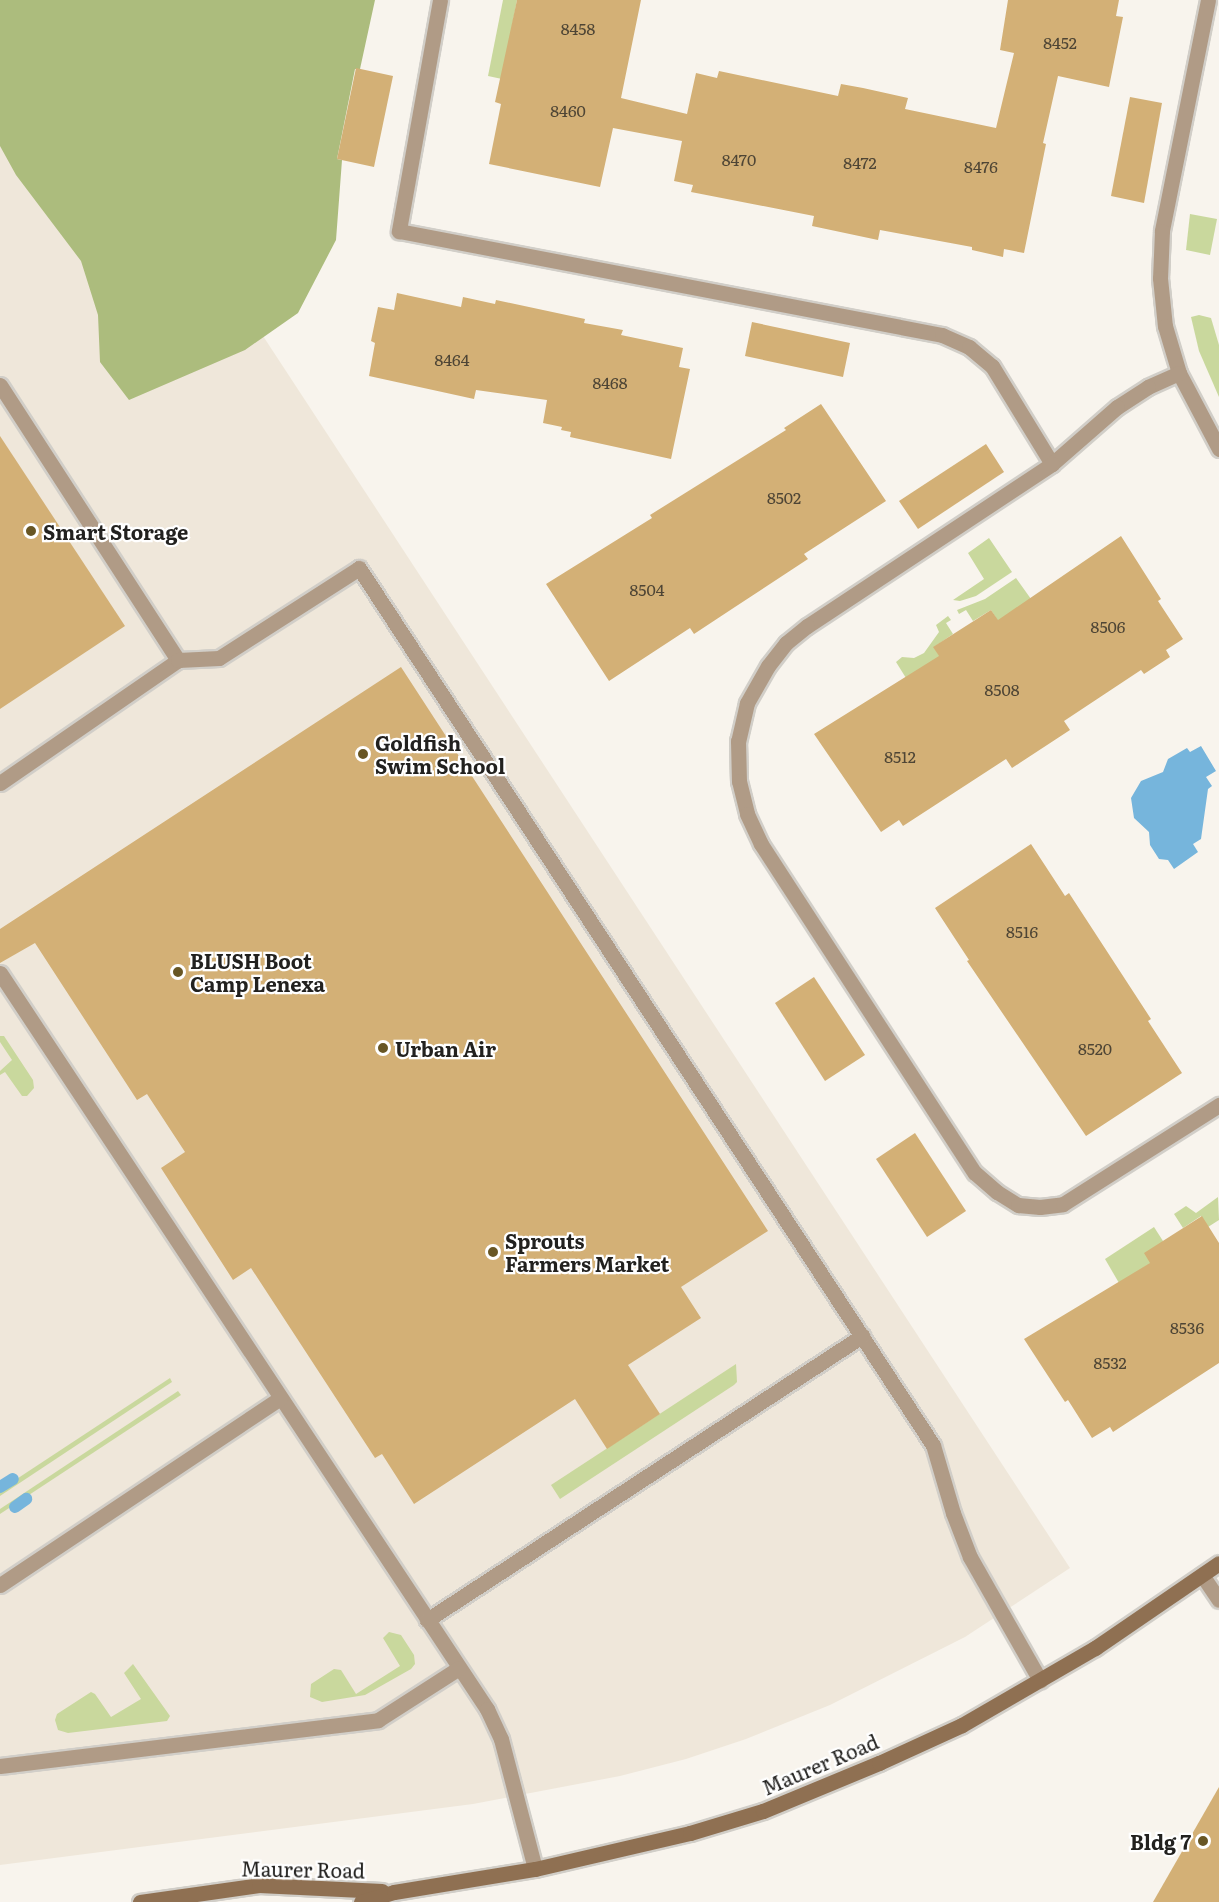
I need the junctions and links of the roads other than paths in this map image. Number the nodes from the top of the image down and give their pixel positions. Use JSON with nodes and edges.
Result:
{"nodes":[{"id":1,"x":440,"y":0,"type":"edge"},
{"id":2,"x":1208,"y":0,"type":"edge"},
{"id":3,"x":1179,"y":373,"type":"junction"},
{"id":4,"x":0,"y":385,"type":"edge"},
{"id":5,"x":1219,"y":449,"type":"edge"},
{"id":6,"x":1052,"y":464,"type":"junction"},
{"id":7,"x":178,"y":660,"type":"junction"},
{"id":8,"x":0,"y":783,"type":"edge"},
{"id":9,"x":0,"y":973,"type":"edge"},
{"id":10,"x":1219,"y":1105,"type":"edge"},
{"id":11,"x":862,"y":1336,"type":"junction"},
{"id":12,"x":280,"y":1398,"type":"junction"},
{"id":13,"x":1219,"y":1563,"type":"edge"},
{"id":14,"x":1202,"y":1575,"type":"junction"},
{"id":15,"x":0,"y":1585,"type":"edge"},
{"id":16,"x":1219,"y":1600,"type":"edge"},
{"id":17,"x":427,"y":1620,"type":"junction"},
{"id":18,"x":459,"y":1668,"type":"junction"},
{"id":19,"x":1040,"y":1680,"type":"junction"},
{"id":20,"x":0,"y":1766,"type":"edge"},
{"id":21,"x":535,"y":1869,"type":"junction"},
{"id":22,"x":394,"y":1892,"type":"junction"},
{"id":23,"x":141,"y":1902,"type":"edge"},
{"id":24,"x":361,"y":1902,"type":"edge"}],
"edges":[{"from":1,"to":6,"type":"street"},
{"from":2,"to":3,"type":"street"},
{"from":3,"to":5,"type":"street"},
{"from":3,"to":6,"type":"street"},
{"from":4,"to":7,"type":"street"},
{"from":6,"to":10,"type":"street"},
{"from":7,"to":8,"type":"street"},
{"from":7,"to":11,"type":"street"},
{"from":9,"to":12,"type":"street"},
{"from":11,"to":17,"type":"street"},
{"from":11,"to":19,"type":"street"},
{"from":12,"to":15,"type":"street"},
{"from":12,"to":17,"type":"street"},
{"from":13,"to":14,"type":"street","name":"Maurer Road"},
{"from":14,"to":16,"type":"street"},
{"from":14,"to":19,"type":"street","name":"Maurer Road"},
{"from":17,"to":18,"type":"street"},
{"from":18,"to":20,"type":"street"},
{"from":18,"to":21,"type":"street"},
{"from":19,"to":21,"type":"street","name":"Maurer Road"},
{"from":21,"to":22,"type":"street","name":"Maurer Road"},
{"from":22,"to":23,"type":"street","name":"Maurer Road"},
{"from":22,"to":24,"type":"street","name":"Maurer Road"}]}
